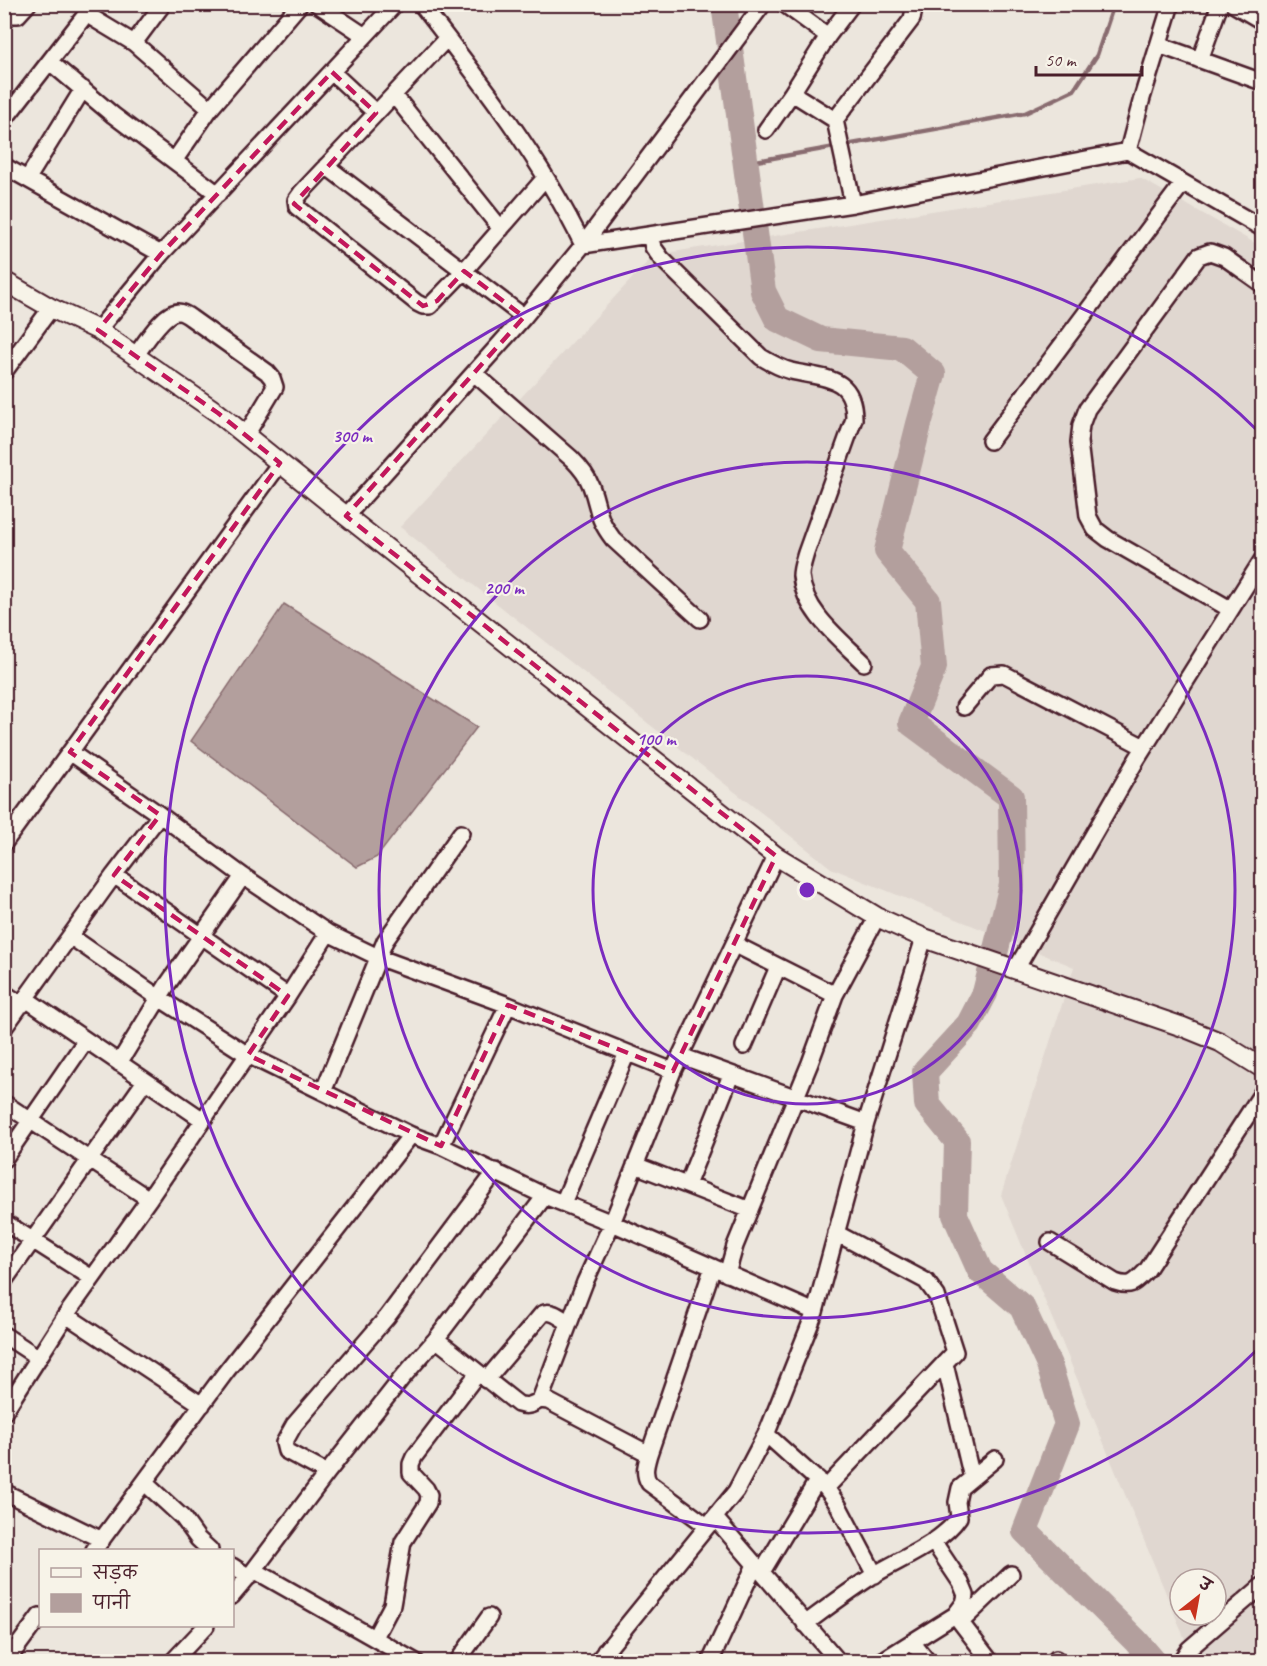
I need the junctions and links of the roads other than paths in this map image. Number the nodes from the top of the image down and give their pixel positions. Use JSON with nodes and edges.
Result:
{"nodes":[{"id":1,"x":28,"y":4,"type":"edge"},
{"id":2,"x":163,"y":4,"type":"edge"},
{"id":3,"x":300,"y":4,"type":"edge"},
{"id":4,"x":317,"y":4,"type":"edge"},
{"id":5,"x":395,"y":4,"type":"edge"},
{"id":6,"x":421,"y":4,"type":"edge"},
{"id":7,"x":763,"y":4,"type":"edge"},
{"id":8,"x":784,"y":4,"type":"edge"},
{"id":9,"x":852,"y":4,"type":"edge"},
{"id":10,"x":912,"y":4,"type":"edge"},
{"id":11,"x":1171,"y":4,"type":"edge"},
{"id":12,"x":1220,"y":4,"type":"edge"},
{"id":13,"x":1233,"y":4,"type":"edge"},
{"id":14,"x":90,"y":9,"type":"edge"},
{"id":15,"x":4,"y":15,"type":"edge"},
{"id":16,"x":1263,"y":21,"type":"edge"},
{"id":17,"x":365,"y":36,"type":"junction"},
{"id":18,"x":828,"y":36,"type":"junction"},
{"id":19,"x":447,"y":38,"type":"junction"},
{"id":20,"x":134,"y":43,"type":"junction"},
{"id":21,"x":1159,"y":45,"type":"junction"},
{"id":22,"x":1200,"y":60,"type":"junction"},
{"id":23,"x":50,"y":62,"type":"junction"},
{"id":24,"x":332,"y":72,"type":"junction"},
{"id":25,"x":1263,"y":82,"type":"edge"},
{"id":26,"x":83,"y":89,"type":"junction"},
{"id":27,"x":792,"y":93,"type":"junction"},
{"id":28,"x":394,"y":94,"type":"junction"},
{"id":29,"x":210,"y":109,"type":"junction"},
{"id":30,"x":376,"y":113,"type":"junction"},
{"id":31,"x":4,"y":120,"type":"edge"},
{"id":32,"x":836,"y":126,"type":"junction"},
{"id":33,"x":766,"y":130,"type":"dead end"},
{"id":34,"x":1128,"y":152,"type":"junction"},
{"id":35,"x":174,"y":161,"type":"junction"},
{"id":36,"x":4,"y":166,"type":"edge"},
{"id":37,"x":326,"y":166,"type":"junction"},
{"id":38,"x":28,"y":178,"type":"junction"},
{"id":39,"x":545,"y":178,"type":"junction"},
{"id":40,"x":1183,"y":183,"type":"junction"},
{"id":41,"x":218,"y":194,"type":"junction"},
{"id":42,"x":853,"y":204,"type":"junction"},
{"id":43,"x":1263,"y":228,"type":"edge"},
{"id":44,"x":501,"y":229,"type":"junction"},
{"id":45,"x":650,"y":235,"type":"junction"},
{"id":46,"x":583,"y":245,"type":"junction"},
{"id":47,"x":161,"y":254,"type":"junction"},
{"id":48,"x":464,"y":271,"type":"junction"},
{"id":49,"x":4,"y":281,"type":"edge"},
{"id":50,"x":1263,"y":284,"type":"edge"},
{"id":51,"x":51,"y":308,"type":"junction"},
{"id":52,"x":524,"y":317,"type":"junction"},
{"id":53,"x":98,"y":330,"type":"junction"},
{"id":54,"x":135,"y":356,"type":"junction"},
{"id":55,"x":4,"y":372,"type":"edge"},
{"id":56,"x":474,"y":373,"type":"junction"},
{"id":57,"x":246,"y":435,"type":"junction"},
{"id":58,"x":990,"y":441,"type":"dead end"},
{"id":59,"x":280,"y":463,"type":"junction"},
{"id":60,"x":346,"y":516,"type":"junction"},
{"id":61,"x":1263,"y":560,"type":"edge"},
{"id":62,"x":1230,"y":609,"type":"junction"},
{"id":63,"x":700,"y":619,"type":"dead end"},
{"id":64,"x":864,"y":663,"type":"dead end"},
{"id":65,"x":964,"y":707,"type":"dead end"},
{"id":66,"x":1144,"y":747,"type":"junction"},
{"id":67,"x":70,"y":752,"type":"junction"},
{"id":68,"x":160,"y":815,"type":"junction"},
{"id":69,"x":460,"y":833,"type":"dead end"},
{"id":70,"x":4,"y":843,"type":"edge"},
{"id":71,"x":776,"y":856,"type":"junction"},
{"id":72,"x":114,"y":875,"type":"junction"},
{"id":73,"x":243,"y":876,"type":"junction"},
{"id":74,"x":877,"y":917,"type":"junction"},
{"id":75,"x":328,"y":933,"type":"junction"},
{"id":76,"x":70,"y":936,"type":"junction"},
{"id":77,"x":201,"y":937,"type":"junction"},
{"id":78,"x":924,"y":938,"type":"junction"},
{"id":79,"x":734,"y":944,"type":"junction"},
{"id":80,"x":380,"y":958,"type":"junction"},
{"id":81,"x":778,"y":967,"type":"junction"},
{"id":82,"x":1009,"y":967,"type":"junction"},
{"id":83,"x":4,"y":993,"type":"edge"},
{"id":84,"x":835,"y":995,"type":"junction"},
{"id":85,"x":288,"y":996,"type":"junction"},
{"id":86,"x":159,"y":998,"type":"junction"},
{"id":87,"x":24,"y":1002,"type":"junction"},
{"id":88,"x":508,"y":1005,"type":"junction"},
{"id":89,"x":4,"y":1028,"type":"edge"},
{"id":90,"x":86,"y":1040,"type":"junction"},
{"id":91,"x":744,"y":1046,"type":"dead end"},
{"id":92,"x":627,"y":1053,"type":"junction"},
{"id":93,"x":248,"y":1055,"type":"junction"},
{"id":94,"x":681,"y":1056,"type":"junction"},
{"id":95,"x":119,"y":1062,"type":"junction"},
{"id":96,"x":1263,"y":1068,"type":"edge"},
{"id":97,"x":673,"y":1071,"type":"junction"},
{"id":98,"x":731,"y":1074,"type":"junction"},
{"id":99,"x":145,"y":1081,"type":"junction"},
{"id":100,"x":323,"y":1092,"type":"junction"},
{"id":101,"x":1263,"y":1093,"type":"edge"},
{"id":102,"x":796,"y":1098,"type":"junction"},
{"id":103,"x":4,"y":1103,"type":"edge"},
{"id":104,"x":31,"y":1120,"type":"junction"},
{"id":105,"x":203,"y":1120,"type":"junction"},
{"id":106,"x":866,"y":1123,"type":"junction"},
{"id":107,"x":411,"y":1135,"type":"junction"},
{"id":108,"x":441,"y":1146,"type":"junction"},
{"id":109,"x":4,"y":1159,"type":"edge"},
{"id":110,"x":90,"y":1160,"type":"junction"},
{"id":111,"x":635,"y":1165,"type":"junction"},
{"id":112,"x":496,"y":1171,"type":"junction"},
{"id":113,"x":687,"y":1185,"type":"junction"},
{"id":114,"x":545,"y":1196,"type":"junction"},
{"id":115,"x":149,"y":1199,"type":"junction"},
{"id":116,"x":563,"y":1203,"type":"junction"},
{"id":117,"x":750,"y":1210,"type":"junction"},
{"id":118,"x":4,"y":1222,"type":"edge"},
{"id":119,"x":612,"y":1223,"type":"junction"},
{"id":120,"x":836,"y":1233,"type":"junction"},
{"id":121,"x":33,"y":1240,"type":"junction"},
{"id":122,"x":1050,"y":1242,"type":"dead end"},
{"id":123,"x":720,"y":1270,"type":"junction"},
{"id":124,"x":92,"y":1278,"type":"junction"},
{"id":125,"x":4,"y":1281,"type":"edge"},
{"id":126,"x":815,"y":1312,"type":"junction"},
{"id":127,"x":66,"y":1315,"type":"junction"},
{"id":128,"x":569,"y":1323,"type":"junction"},
{"id":129,"x":4,"y":1335,"type":"edge"},
{"id":130,"x":436,"y":1339,"type":"junction"},
{"id":131,"x":39,"y":1358,"type":"junction"},
{"id":132,"x":945,"y":1365,"type":"junction"},
{"id":133,"x":482,"y":1376,"type":"junction"},
{"id":134,"x":540,"y":1400,"type":"junction"},
{"id":135,"x":202,"y":1406,"type":"junction"},
{"id":136,"x":4,"y":1412,"type":"edge"},
{"id":137,"x":766,"y":1434,"type":"junction"},
{"id":138,"x":649,"y":1454,"type":"junction"},
{"id":139,"x":995,"y":1459,"type":"dead end"},
{"id":140,"x":327,"y":1473,"type":"junction"},
{"id":141,"x":972,"y":1478,"type":"junction"},
{"id":142,"x":145,"y":1483,"type":"junction"},
{"id":143,"x":822,"y":1484,"type":"junction"},
{"id":144,"x":4,"y":1492,"type":"edge"},
{"id":145,"x":711,"y":1522,"type":"junction"},
{"id":146,"x":933,"y":1541,"type":"junction"},
{"id":147,"x":98,"y":1545,"type":"edge"},
{"id":148,"x":208,"y":1549,"type":"edge"},
{"id":149,"x":234,"y":1567,"type":"edge"},
{"id":150,"x":758,"y":1568,"type":"junction"},
{"id":151,"x":251,"y":1573,"type":"junction"},
{"id":152,"x":1011,"y":1574,"type":"dead end"},
{"id":153,"x":874,"y":1575,"type":"junction"},
{"id":154,"x":1263,"y":1586,"type":"edge"},
{"id":155,"x":234,"y":1594,"type":"edge"},
{"id":156,"x":39,"y":1617,"type":"edge"},
{"id":157,"x":489,"y":1617,"type":"dead end"},
{"id":158,"x":958,"y":1619,"type":"junction"},
{"id":159,"x":805,"y":1624,"type":"junction"},
{"id":160,"x":205,"y":1627,"type":"edge"},
{"id":161,"x":375,"y":1637,"type":"junction"},
{"id":162,"x":912,"y":1642,"type":"junction"},
{"id":163,"x":606,"y":1658,"type":"edge"},
{"id":164,"x":6,"y":1662,"type":"edge"},
{"id":165,"x":172,"y":1662,"type":"edge"},
{"id":166,"x":416,"y":1662,"type":"edge"},
{"id":167,"x":458,"y":1662,"type":"edge"},
{"id":168,"x":710,"y":1662,"type":"edge"},
{"id":169,"x":839,"y":1662,"type":"edge"},
{"id":170,"x":880,"y":1662,"type":"edge"},
{"id":171,"x":928,"y":1662,"type":"edge"},
{"id":172,"x":992,"y":1662,"type":"edge"},
{"id":173,"x":1180,"y":1662,"type":"edge"}],
"edges":[{"from":1,"to":15,"type":"street"},
{"from":2,"to":20,"type":"street"},
{"from":3,"to":29,"type":"street"},
{"from":4,"to":17,"type":"street"},
{"from":5,"to":17,"type":"street"},
{"from":6,"to":19,"type":"street"},
{"from":7,"to":46,"type":"street"},
{"from":8,"to":18,"type":"street"},
{"from":9,"to":18,"type":"street"},
{"from":10,"to":32,"type":"street"},
{"from":11,"to":21,"type":"street"},
{"from":12,"to":22,"type":"street"},
{"from":13,"to":16,"type":"street"},
{"from":14,"to":20,"type":"street"},
{"from":14,"to":23,"type":"street"},
{"from":17,"to":24,"type":"street"},
{"from":18,"to":27,"type":"street"},
{"from":19,"to":28,"type":"street"},
{"from":19,"to":39,"type":"street"},
{"from":20,"to":29,"type":"street"},
{"from":21,"to":22,"type":"street"},
{"from":21,"to":34,"type":"street"},
{"from":22,"to":25,"type":"street"},
{"from":23,"to":26,"type":"street"},
{"from":23,"to":31,"type":"street"},
{"from":24,"to":30,"type":"street"},
{"from":24,"to":41,"type":"street"},
{"from":26,"to":35,"type":"street"},
{"from":26,"to":38,"type":"street"},
{"from":27,"to":32,"type":"street"},
{"from":27,"to":33,"type":"street"},
{"from":28,"to":30,"type":"street"},
{"from":28,"to":44,"type":"street"},
{"from":29,"to":35,"type":"street"},
{"from":30,"to":37,"type":"street"},
{"from":32,"to":42,"type":"street"},
{"from":34,"to":40,"type":"street"},
{"from":34,"to":42,"type":"street"},
{"from":35,"to":41,"type":"street"},
{"from":36,"to":38,"type":"street"},
{"from":37,"to":48,"type":"street"},
{"from":37,"to":48,"type":"street"},
{"from":38,"to":47,"type":"street"},
{"from":39,"to":44,"type":"street"},
{"from":39,"to":46,"type":"street"},
{"from":40,"to":43,"type":"street"},
{"from":40,"to":58,"type":"street"},
{"from":41,"to":47,"type":"street"},
{"from":42,"to":45,"type":"street"},
{"from":44,"to":48,"type":"street"},
{"from":45,"to":46,"type":"street"},
{"from":45,"to":64,"type":"street"},
{"from":46,"to":52,"type":"street"},
{"from":47,"to":53,"type":"street"},
{"from":48,"to":52,"type":"street"},
{"from":49,"to":51,"type":"main road"},
{"from":50,"to":62,"type":"street"},
{"from":51,"to":53,"type":"main road"},
{"from":51,"to":55,"type":"street"},
{"from":52,"to":56,"type":"street"},
{"from":53,"to":54,"type":"main road"},
{"from":54,"to":57,"type":"main road"},
{"from":54,"to":57,"type":"street"},
{"from":56,"to":60,"type":"street"},
{"from":56,"to":63,"type":"street"},
{"from":57,"to":59,"type":"main road"},
{"from":59,"to":60,"type":"main road"},
{"from":59,"to":67,"type":"street"},
{"from":60,"to":71,"type":"main road"},
{"from":61,"to":62,"type":"street"},
{"from":62,"to":66,"type":"street"},
{"from":65,"to":66,"type":"street"},
{"from":66,"to":82,"type":"street"},
{"from":67,"to":68,"type":"street"},
{"from":67,"to":70,"type":"street"},
{"from":68,"to":72,"type":"street"},
{"from":68,"to":73,"type":"street"},
{"from":69,"to":80,"type":"street"},
{"from":71,"to":74,"type":"main road"},
{"from":71,"to":79,"type":"street"},
{"from":72,"to":76,"type":"street"},
{"from":72,"to":77,"type":"street"},
{"from":73,"to":75,"type":"street"},
{"from":73,"to":77,"type":"street"},
{"from":74,"to":78,"type":"main road"},
{"from":74,"to":84,"type":"street"},
{"from":75,"to":80,"type":"street"},
{"from":75,"to":85,"type":"street"},
{"from":76,"to":86,"type":"street"},
{"from":76,"to":87,"type":"street"},
{"from":77,"to":85,"type":"street"},
{"from":77,"to":86,"type":"street"},
{"from":78,"to":82,"type":"main road"},
{"from":78,"to":106,"type":"street"},
{"from":79,"to":81,"type":"street"},
{"from":79,"to":94,"type":"street"},
{"from":80,"to":88,"type":"street"},
{"from":80,"to":100,"type":"street"},
{"from":81,"to":84,"type":"street"},
{"from":81,"to":91,"type":"street"},
{"from":82,"to":96,"type":"main road"},
{"from":83,"to":87,"type":"street"},
{"from":84,"to":102,"type":"street"},
{"from":85,"to":93,"type":"street"},
{"from":86,"to":93,"type":"street"},
{"from":86,"to":95,"type":"street"},
{"from":87,"to":89,"type":"street"},
{"from":87,"to":90,"type":"street"},
{"from":88,"to":92,"type":"street"},
{"from":88,"to":108,"type":"street"},
{"from":90,"to":95,"type":"street"},
{"from":90,"to":104,"type":"street"},
{"from":92,"to":97,"type":"street"},
{"from":92,"to":116,"type":"street"},
{"from":93,"to":100,"type":"street"},
{"from":93,"to":105,"type":"street"},
{"from":94,"to":97,"type":"street"},
{"from":94,"to":98,"type":"street"},
{"from":95,"to":99,"type":"street"},
{"from":97,"to":111,"type":"street"},
{"from":98,"to":102,"type":"street"},
{"from":98,"to":113,"type":"street"},
{"from":99,"to":105,"type":"street"},
{"from":99,"to":110,"type":"street"},
{"from":100,"to":107,"type":"street"},
{"from":101,"to":122,"type":"street"},
{"from":102,"to":106,"type":"street"},
{"from":102,"to":117,"type":"street"},
{"from":103,"to":104,"type":"street"},
{"from":104,"to":109,"type":"street"},
{"from":104,"to":110,"type":"street"},
{"from":105,"to":115,"type":"street"},
{"from":106,"to":120,"type":"street"},
{"from":107,"to":108,"type":"street"},
{"from":107,"to":135,"type":"street"},
{"from":108,"to":112,"type":"street"},
{"from":110,"to":115,"type":"street"},
{"from":110,"to":121,"type":"street"},
{"from":111,"to":113,"type":"street"},
{"from":111,"to":119,"type":"street"},
{"from":112,"to":114,"type":"street"},
{"from":112,"to":140,"type":"street"},
{"from":113,"to":117,"type":"street"},
{"from":114,"to":116,"type":"street"},
{"from":114,"to":130,"type":"street"},
{"from":115,"to":124,"type":"street"},
{"from":116,"to":119,"type":"street"},
{"from":117,"to":123,"type":"street"},
{"from":118,"to":121,"type":"street"},
{"from":119,"to":123,"type":"street"},
{"from":119,"to":128,"type":"street"},
{"from":120,"to":126,"type":"street"},
{"from":120,"to":132,"type":"street"},
{"from":121,"to":124,"type":"street"},
{"from":121,"to":125,"type":"street"},
{"from":123,"to":126,"type":"street"},
{"from":123,"to":138,"type":"street"},
{"from":124,"to":127,"type":"street"},
{"from":126,"to":137,"type":"street"},
{"from":127,"to":131,"type":"street"},
{"from":127,"to":135,"type":"street"},
{"from":128,"to":133,"type":"street"},
{"from":128,"to":134,"type":"street"},
{"from":129,"to":131,"type":"street"},
{"from":130,"to":133,"type":"street"},
{"from":130,"to":140,"type":"street"},
{"from":131,"to":136,"type":"street"},
{"from":132,"to":141,"type":"street"},
{"from":132,"to":143,"type":"street"},
{"from":133,"to":134,"type":"street"},
{"from":133,"to":161,"type":"street"},
{"from":134,"to":138,"type":"street"},
{"from":135,"to":142,"type":"street"},
{"from":137,"to":143,"type":"street"},
{"from":137,"to":145,"type":"street"},
{"from":138,"to":145,"type":"street"},
{"from":139,"to":141,"type":"street"},
{"from":140,"to":151,"type":"street"},
{"from":141,"to":146,"type":"street"},
{"from":142,"to":147,"type":"street"},
{"from":142,"to":148,"type":"street"},
{"from":143,"to":150,"type":"street"},
{"from":143,"to":153,"type":"street"},
{"from":144,"to":147,"type":"street"},
{"from":145,"to":150,"type":"street"},
{"from":145,"to":163,"type":"street"},
{"from":146,"to":153,"type":"street"},
{"from":146,"to":158,"type":"street"},
{"from":149,"to":151,"type":"street"},
{"from":150,"to":159,"type":"street"},
{"from":150,"to":168,"type":"street"},
{"from":151,"to":155,"type":"street"},
{"from":151,"to":161,"type":"street"},
{"from":152,"to":158,"type":"street"},
{"from":153,"to":159,"type":"street"},
{"from":154,"to":173,"type":"street"},
{"from":156,"to":164,"type":"street"},
{"from":157,"to":167,"type":"street"},
{"from":158,"to":162,"type":"street"},
{"from":158,"to":172,"type":"street"},
{"from":159,"to":169,"type":"street"},
{"from":160,"to":165,"type":"street"},
{"from":161,"to":166,"type":"street"},
{"from":162,"to":170,"type":"street"},
{"from":162,"to":171,"type":"street"}]}
